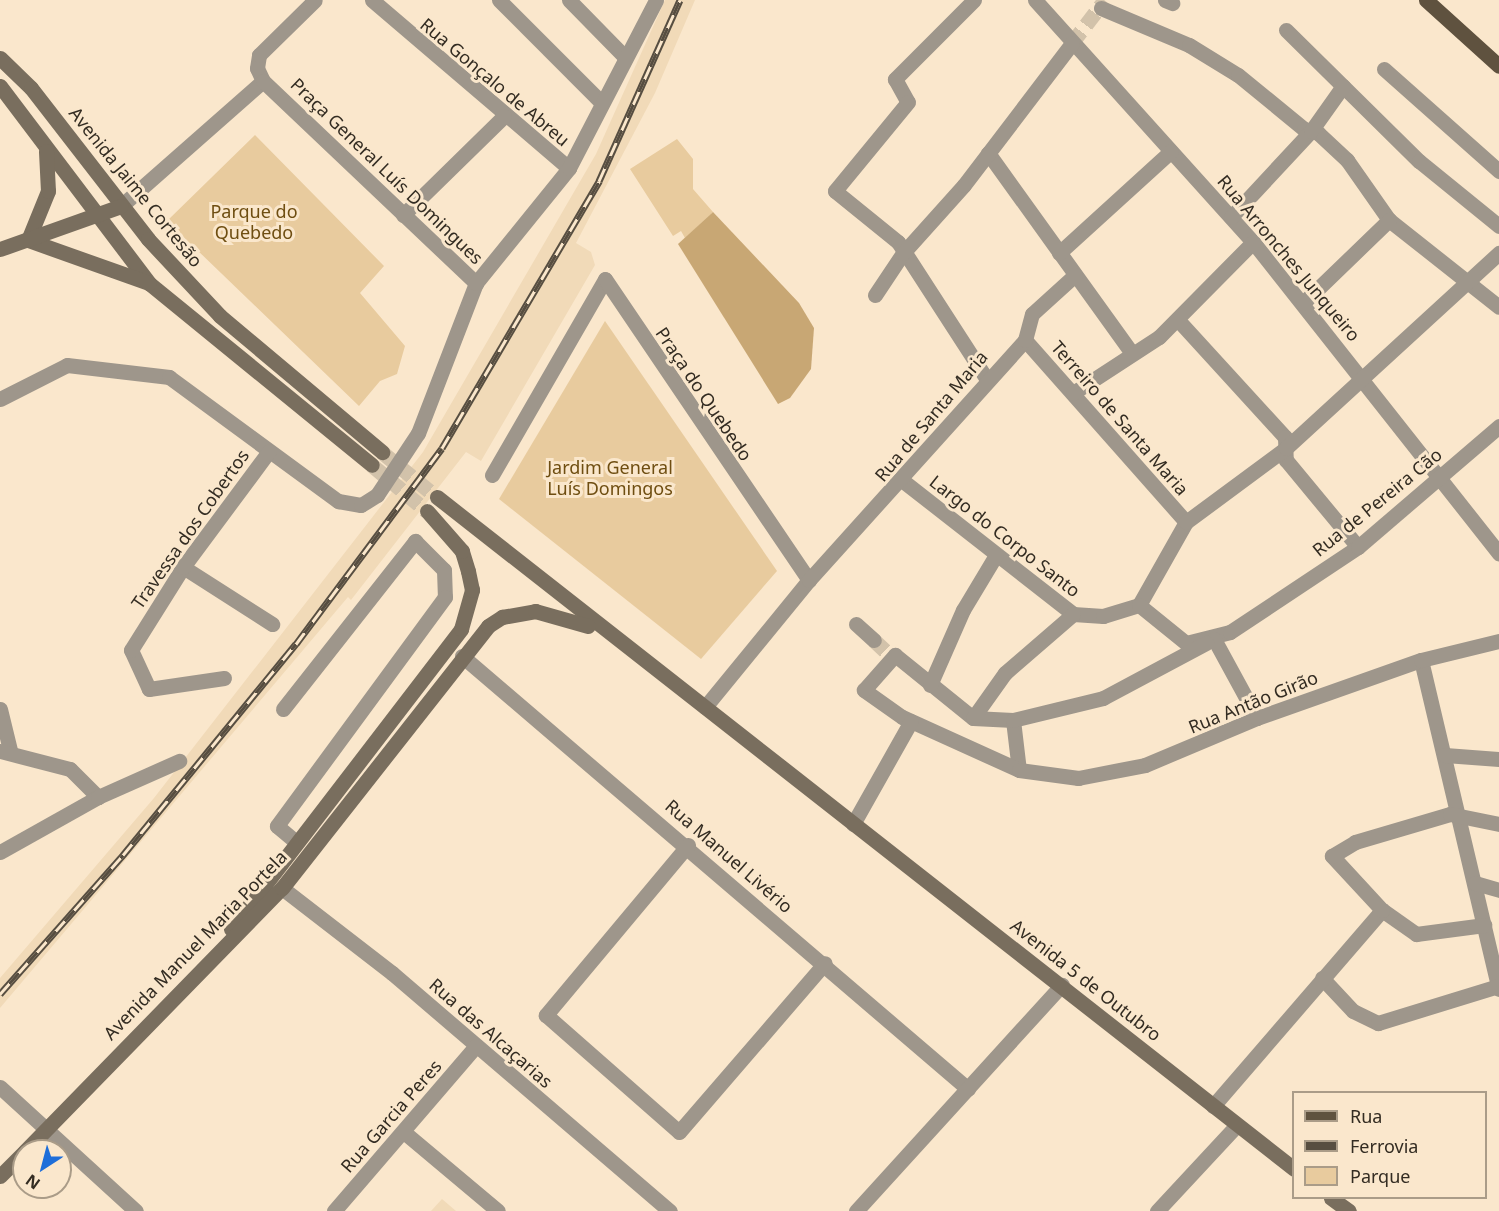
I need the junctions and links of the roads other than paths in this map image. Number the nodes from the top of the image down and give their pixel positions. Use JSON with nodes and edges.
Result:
{"nodes":[{"id":1,"x":315,"y":0,"type":"edge"},
{"id":2,"x":372,"y":0,"type":"edge"},
{"id":3,"x":499,"y":0,"type":"edge"},
{"id":4,"x":569,"y":0,"type":"edge"},
{"id":5,"x":656,"y":0,"type":"edge"},
{"id":6,"x":974,"y":0,"type":"edge"},
{"id":7,"x":1035,"y":0,"type":"edge"},
{"id":8,"x":1426,"y":0,"type":"edge"},
{"id":9,"x":1101,"y":8,"type":"dead end"},
{"id":10,"x":1286,"y":30,"type":"dead end"},
{"id":11,"x":1072,"y":43,"type":"junction"},
{"id":12,"x":1478,"y":47,"type":"junction"},
{"id":13,"x":624,"y":56,"type":"junction"},
{"id":14,"x":0,"y":58,"type":"edge"},
{"id":15,"x":1499,"y":59,"type":"edge"},
{"id":16,"x":1499,"y":66,"type":"edge"},
{"id":17,"x":1384,"y":69,"type":"dead end"},
{"id":18,"x":263,"y":81,"type":"junction"},
{"id":19,"x":0,"y":86,"type":"edge"},
{"id":20,"x":1343,"y":86,"type":"junction"},
{"id":21,"x":601,"y":102,"type":"junction"},
{"id":22,"x":504,"y":116,"type":"junction"},
{"id":23,"x":1311,"y":131,"type":"junction"},
{"id":24,"x":46,"y":150,"type":"junction"},
{"id":25,"x":1171,"y":151,"type":"junction"},
{"id":26,"x":988,"y":153,"type":"junction"},
{"id":27,"x":569,"y":168,"type":"junction"},
{"id":28,"x":1499,"y":171,"type":"edge"},
{"id":29,"x":121,"y":206,"type":"junction"},
{"id":30,"x":403,"y":215,"type":"junction"},
{"id":31,"x":1231,"y":217,"type":"junction"},
{"id":32,"x":97,"y":218,"type":"junction"},
{"id":33,"x":1389,"y":220,"type":"junction"},
{"id":34,"x":1499,"y":226,"type":"edge"},
{"id":35,"x":28,"y":240,"type":"junction"},
{"id":36,"x":1253,"y":242,"type":"junction"},
{"id":37,"x":0,"y":249,"type":"edge"},
{"id":38,"x":903,"y":253,"type":"junction"},
{"id":39,"x":1059,"y":253,"type":"junction"},
{"id":40,"x":1499,"y":253,"type":"edge"},
{"id":41,"x":1075,"y":275,"type":"junction"},
{"id":42,"x":1469,"y":280,"type":"junction"},
{"id":43,"x":476,"y":283,"type":"junction"},
{"id":44,"x":150,"y":284,"type":"junction"},
{"id":45,"x":875,"y":295,"type":"dead end"},
{"id":46,"x":1303,"y":303,"type":"junction"},
{"id":47,"x":1499,"y":307,"type":"edge"},
{"id":48,"x":1178,"y":320,"type":"junction"},
{"id":49,"x":1025,"y":340,"type":"junction"},
{"id":50,"x":1131,"y":352,"type":"junction"},
{"id":51,"x":986,"y":378,"type":"junction"},
{"id":52,"x":1363,"y":379,"type":"junction"},
{"id":53,"x":1073,"y":393,"type":"junction"},
{"id":54,"x":0,"y":399,"type":"edge"},
{"id":55,"x":1499,"y":426,"type":"edge"},
{"id":56,"x":1286,"y":448,"type":"junction"},
{"id":57,"x":269,"y":451,"type":"junction"},
{"id":58,"x":382,"y":452,"type":"tunnel mouth"},
{"id":59,"x":372,"y":465,"type":"tunnel mouth"},
{"id":60,"x":492,"y":475,"type":"dead end"},
{"id":61,"x":1443,"y":476,"type":"junction"},
{"id":62,"x":903,"y":481,"type":"junction"},
{"id":63,"x":437,"y":497,"type":"tunnel mouth"},
{"id":64,"x":427,"y":511,"type":"tunnel mouth"},
{"id":65,"x":1186,"y":522,"type":"junction"},
{"id":66,"x":1358,"y":547,"type":"junction"},
{"id":67,"x":1499,"y":553,"type":"edge"},
{"id":68,"x":996,"y":555,"type":"junction"},
{"id":69,"x":183,"y":567,"type":"junction"},
{"id":70,"x":809,"y":580,"type":"junction"},
{"id":71,"x":1139,"y":605,"type":"junction"},
{"id":72,"x":1079,"y":615,"type":"junction"},
{"id":73,"x":272,"y":624,"type":"dead end"},
{"id":74,"x":856,"y":624,"type":"dead end"},
{"id":75,"x":609,"y":636,"type":"junction"},
{"id":76,"x":1214,"y":639,"type":"junction"},
{"id":77,"x":874,"y":640,"type":"tunnel mouth"},
{"id":78,"x":1499,"y":641,"type":"edge"},
{"id":79,"x":467,"y":650,"type":"junction"},
{"id":80,"x":1420,"y":660,"type":"junction"},
{"id":81,"x":224,"y":678,"type":"dead end"},
{"id":82,"x":930,"y":685,"type":"junction"},
{"id":83,"x":705,"y":707,"type":"junction"},
{"id":84,"x":283,"y":709,"type":"dead end"},
{"id":85,"x":0,"y":710,"type":"edge"},
{"id":86,"x":1257,"y":717,"type":"junction"},
{"id":87,"x":973,"y":718,"type":"junction"},
{"id":88,"x":1013,"y":720,"type":"junction"},
{"id":89,"x":911,"y":722,"type":"junction"},
{"id":90,"x":5,"y":750,"type":"edge"},
{"id":91,"x":1445,"y":755,"type":"junction"},
{"id":92,"x":1499,"y":759,"type":"edge"},
{"id":93,"x":179,"y":760,"type":"dead end"},
{"id":94,"x":1019,"y":770,"type":"junction"},
{"id":95,"x":98,"y":797,"type":"junction"},
{"id":96,"x":1460,"y":815,"type":"junction"},
{"id":97,"x":853,"y":824,"type":"junction"},
{"id":98,"x":1499,"y":824,"type":"edge"},
{"id":99,"x":296,"y":842,"type":"junction"},
{"id":100,"x":687,"y":845,"type":"junction"},
{"id":101,"x":0,"y":852,"type":"edge"},
{"id":102,"x":1475,"y":883,"type":"junction"},
{"id":103,"x":282,"y":888,"type":"junction"},
{"id":104,"x":1499,"y":890,"type":"edge"},
{"id":105,"x":1382,"y":910,"type":"junction"},
{"id":106,"x":1484,"y":925,"type":"junction"},
{"id":107,"x":217,"y":949,"type":"junction"},
{"id":108,"x":825,"y":963,"type":"junction"},
{"id":109,"x":1322,"y":978,"type":"junction"},
{"id":110,"x":1062,"y":985,"type":"junction"},
{"id":111,"x":1498,"y":988,"type":"edge"},
{"id":112,"x":476,"y":1046,"type":"junction"},
{"id":113,"x":0,"y":1087,"type":"edge"},
{"id":114,"x":968,"y":1089,"type":"junction"},
{"id":115,"x":1212,"y":1106,"type":"junction"},
{"id":116,"x":1236,"y":1126,"type":"junction"},
{"id":117,"x":45,"y":1130,"type":"junction"},
{"id":118,"x":405,"y":1133,"type":"junction"},
{"id":119,"x":36,"y":1139,"type":"edge"},
{"id":120,"x":12,"y":1164,"type":"edge"},
{"id":121,"x":1292,"y":1168,"type":"edge"},
{"id":122,"x":0,"y":1176,"type":"edge"},
{"id":123,"x":1334,"y":1199,"type":"edge"},
{"id":124,"x":136,"y":1211,"type":"edge"},
{"id":125,"x":334,"y":1211,"type":"edge"},
{"id":126,"x":498,"y":1211,"type":"edge"},
{"id":127,"x":670,"y":1211,"type":"edge"},
{"id":128,"x":856,"y":1211,"type":"edge"},
{"id":129,"x":1157,"y":1211,"type":"edge"},
{"id":130,"x":1349,"y":1211,"type":"edge"}],
"edges":[{"from":1,"to":18,"type":"street"},
{"from":2,"to":22,"type":"street","name":"Rua Gonçalo de Abreu"},
{"from":3,"to":21,"type":"street"},
{"from":4,"to":13,"type":"street"},
{"from":5,"to":13,"type":"street"},
{"from":6,"to":38,"type":"street"},
{"from":7,"to":11,"type":"street","name":"Rua Arronches Junqueiro"},
{"from":8,"to":12,"type":"main road"},
{"from":9,"to":23,"type":"street"},
{"from":10,"to":20,"type":"street"},
{"from":11,"to":25,"type":"street","name":"Rua Arronches Junqueiro"},
{"from":11,"to":26,"type":"street"},
{"from":12,"to":15,"type":"main road"},
{"from":12,"to":16,"type":"main road"},
{"from":13,"to":21,"type":"street"},
{"from":14,"to":29,"type":"main road","name":"Avenida Jaime Cortesão"},
{"from":17,"to":28,"type":"street"},
{"from":18,"to":29,"type":"street","name":"Praça General Luís Domingues"},
{"from":18,"to":30,"type":"street","name":"Praça General Luís Domingues"},
{"from":19,"to":24,"type":"main road"},
{"from":20,"to":23,"type":"street"},
{"from":20,"to":34,"type":"street"},
{"from":21,"to":27,"type":"street"},
{"from":22,"to":27,"type":"street","name":"Rua Gonçalo de Abreu"},
{"from":22,"to":30,"type":"street"},
{"from":23,"to":31,"type":"street"},
{"from":23,"to":33,"type":"street"},
{"from":24,"to":32,"type":"main road"},
{"from":24,"to":35,"type":"main road"},
{"from":25,"to":31,"type":"street","name":"Rua Arronches Junqueiro"},
{"from":25,"to":39,"type":"street"},
{"from":26,"to":38,"type":"street"},
{"from":26,"to":39,"type":"street"},
{"from":27,"to":43,"type":"street"},
{"from":29,"to":32,"type":"main road"},
{"from":29,"to":58,"type":"main road","name":"Avenida Jaime Cortesão"},
{"from":30,"to":43,"type":"street","name":"Praça General Luís Domingues"},
{"from":31,"to":36,"type":"street","name":"Rua Arronches Junqueiro"},
{"from":32,"to":35,"type":"main road"},
{"from":32,"to":44,"type":"main road"},
{"from":33,"to":42,"type":"street"},
{"from":33,"to":46,"type":"street"},
{"from":35,"to":37,"type":"main road"},
{"from":35,"to":44,"type":"main road"},
{"from":36,"to":46,"type":"street","name":"Rua Arronches Junqueiro"},
{"from":36,"to":48,"type":"street"},
{"from":38,"to":45,"type":"street"},
{"from":38,"to":51,"type":"street"},
{"from":39,"to":41,"type":"street"},
{"from":40,"to":42,"type":"street"},
{"from":41,"to":49,"type":"street","name":"Rua de Santa Maria"},
{"from":41,"to":50,"type":"street"},
{"from":42,"to":47,"type":"street"},
{"from":42,"to":52,"type":"street"},
{"from":43,"to":57,"type":"street","name":"Praça General Luís Domingues","bridge":true},
{"from":44,"to":59,"type":"main road"},
{"from":46,"to":52,"type":"street","name":"Rua Arronches Junqueiro"},
{"from":48,"to":50,"type":"street"},
{"from":48,"to":56,"type":"street"},
{"from":49,"to":51,"type":"street","name":"Rua de Santa Maria"},
{"from":49,"to":53,"type":"street","name":"Terreiro de Santa Maria"},
{"from":50,"to":53,"type":"street"},
{"from":51,"to":62,"type":"street","name":"Rua de Santa Maria"},
{"from":52,"to":56,"type":"street"},
{"from":52,"to":61,"type":"street","name":"Rua Arronches Junqueiro"},
{"from":53,"to":65,"type":"street","name":"Terreiro de Santa Maria"},
{"from":54,"to":57,"type":"street","name":"Praça General Luís Domingues"},
{"from":55,"to":61,"type":"street","name":"Rua de Pereira Cão"},
{"from":56,"to":65,"type":"street"},
{"from":56,"to":66,"type":"street"},
{"from":57,"to":69,"type":"street","name":"Travessa dos Cobertos"},
{"from":60,"to":70,"type":"street","name":"Praça do Quebedo"},
{"from":61,"to":66,"type":"street","name":"Rua de Pereira Cão"},
{"from":61,"to":67,"type":"street","name":"Rua Arronches Junqueiro"},
{"from":62,"to":68,"type":"street","name":"Largo do Corpo Santo"},
{"from":62,"to":70,"type":"street","name":"Rua de Santa Maria"},
{"from":63,"to":75,"type":"main road"},
{"from":64,"to":99,"type":"main road"},
{"from":65,"to":71,"type":"street"},
{"from":66,"to":76,"type":"street","name":"Rua de Pereira Cão"},
{"from":68,"to":72,"type":"street","name":"Largo do Corpo Santo"},
{"from":68,"to":82,"type":"street"},
{"from":69,"to":73,"type":"street"},
{"from":69,"to":81,"type":"street","name":"Travessa dos Cobertos"},
{"from":70,"to":83,"type":"street"},
{"from":71,"to":72,"type":"street"},
{"from":71,"to":76,"type":"street"},
{"from":72,"to":87,"type":"street"},
{"from":74,"to":77,"type":"street"},
{"from":75,"to":79,"type":"main road","name":"Avenida Manuel Maria Portela"},
{"from":75,"to":83,"type":"main road","name":"Avenida 5 de Outubro"},
{"from":76,"to":86,"type":"street"},
{"from":76,"to":88,"type":"street","name":"Rua de Pereira Cão"},
{"from":78,"to":80,"type":"street","name":"Rua Antão Girão"},
{"from":79,"to":100,"type":"street","name":"Rua Manuel Livério"},
{"from":79,"to":103,"type":"main road","name":"Avenida Manuel Maria Portela"},
{"from":80,"to":86,"type":"street","name":"Rua Antão Girão"},
{"from":80,"to":91,"type":"street"},
{"from":82,"to":87,"type":"street"},
{"from":82,"to":89,"type":"street","name":"Rua Antão Girão"},
{"from":83,"to":97,"type":"main road","name":"Avenida 5 de Outubro"},
{"from":84,"to":99,"type":"street"},
{"from":85,"to":90,"type":"street"},
{"from":86,"to":94,"type":"street","name":"Rua Antão Girão"},
{"from":87,"to":88,"type":"street","name":"Rua de Pereira Cão"},
{"from":88,"to":94,"type":"street"},
{"from":89,"to":94,"type":"street","name":"Rua Antão Girão"},
{"from":89,"to":97,"type":"street"},
{"from":90,"to":95,"type":"street"},
{"from":91,"to":92,"type":"street"},
{"from":91,"to":96,"type":"street"},
{"from":93,"to":95,"type":"street"},
{"from":95,"to":101,"type":"street"},
{"from":96,"to":98,"type":"street"},
{"from":96,"to":102,"type":"street"},
{"from":96,"to":105,"type":"street"},
{"from":97,"to":110,"type":"main road","name":"Avenida 5 de Outubro"},
{"from":99,"to":107,"type":"main road"},
{"from":100,"to":108,"type":"street","name":"Rua Manuel Livério"},
{"from":100,"to":108,"type":"street"},
{"from":102,"to":104,"type":"street"},
{"from":102,"to":106,"type":"street"},
{"from":103,"to":107,"type":"main road","name":"Avenida Manuel Maria Portela"},
{"from":103,"to":112,"type":"street","name":"Rua das Alcaçarias"},
{"from":105,"to":106,"type":"street"},
{"from":105,"to":109,"type":"street"},
{"from":106,"to":111,"type":"street"},
{"from":107,"to":117,"type":"main road","name":"Avenida Manuel Maria Portela"},
{"from":108,"to":114,"type":"street","name":"Rua Manuel Livério"},
{"from":109,"to":111,"type":"street"},
{"from":109,"to":115,"type":"street"},
{"from":110,"to":114,"type":"street"},
{"from":110,"to":115,"type":"main road","name":"Avenida 5 de Outubro"},
{"from":112,"to":118,"type":"street","name":"Rua Garcia Peres"},
{"from":112,"to":127,"type":"street","name":"Rua das Alcaçarias"},
{"from":113,"to":117,"type":"street"},
{"from":114,"to":128,"type":"street"},
{"from":115,"to":116,"type":"main road","name":"Avenida 5 de Outubro"},
{"from":116,"to":121,"type":"main road","name":"Avenida 5 de Outubro"},
{"from":116,"to":129,"type":"street"},
{"from":117,"to":119,"type":"main road","name":"Avenida Manuel Maria Portela"},
{"from":117,"to":124,"type":"street"},
{"from":118,"to":125,"type":"street","name":"Rua Garcia Peres"},
{"from":118,"to":126,"type":"street"},
{"from":120,"to":122,"type":"main road","name":"Avenida Manuel Maria Portela"},
{"from":123,"to":130,"type":"main road"}]}
